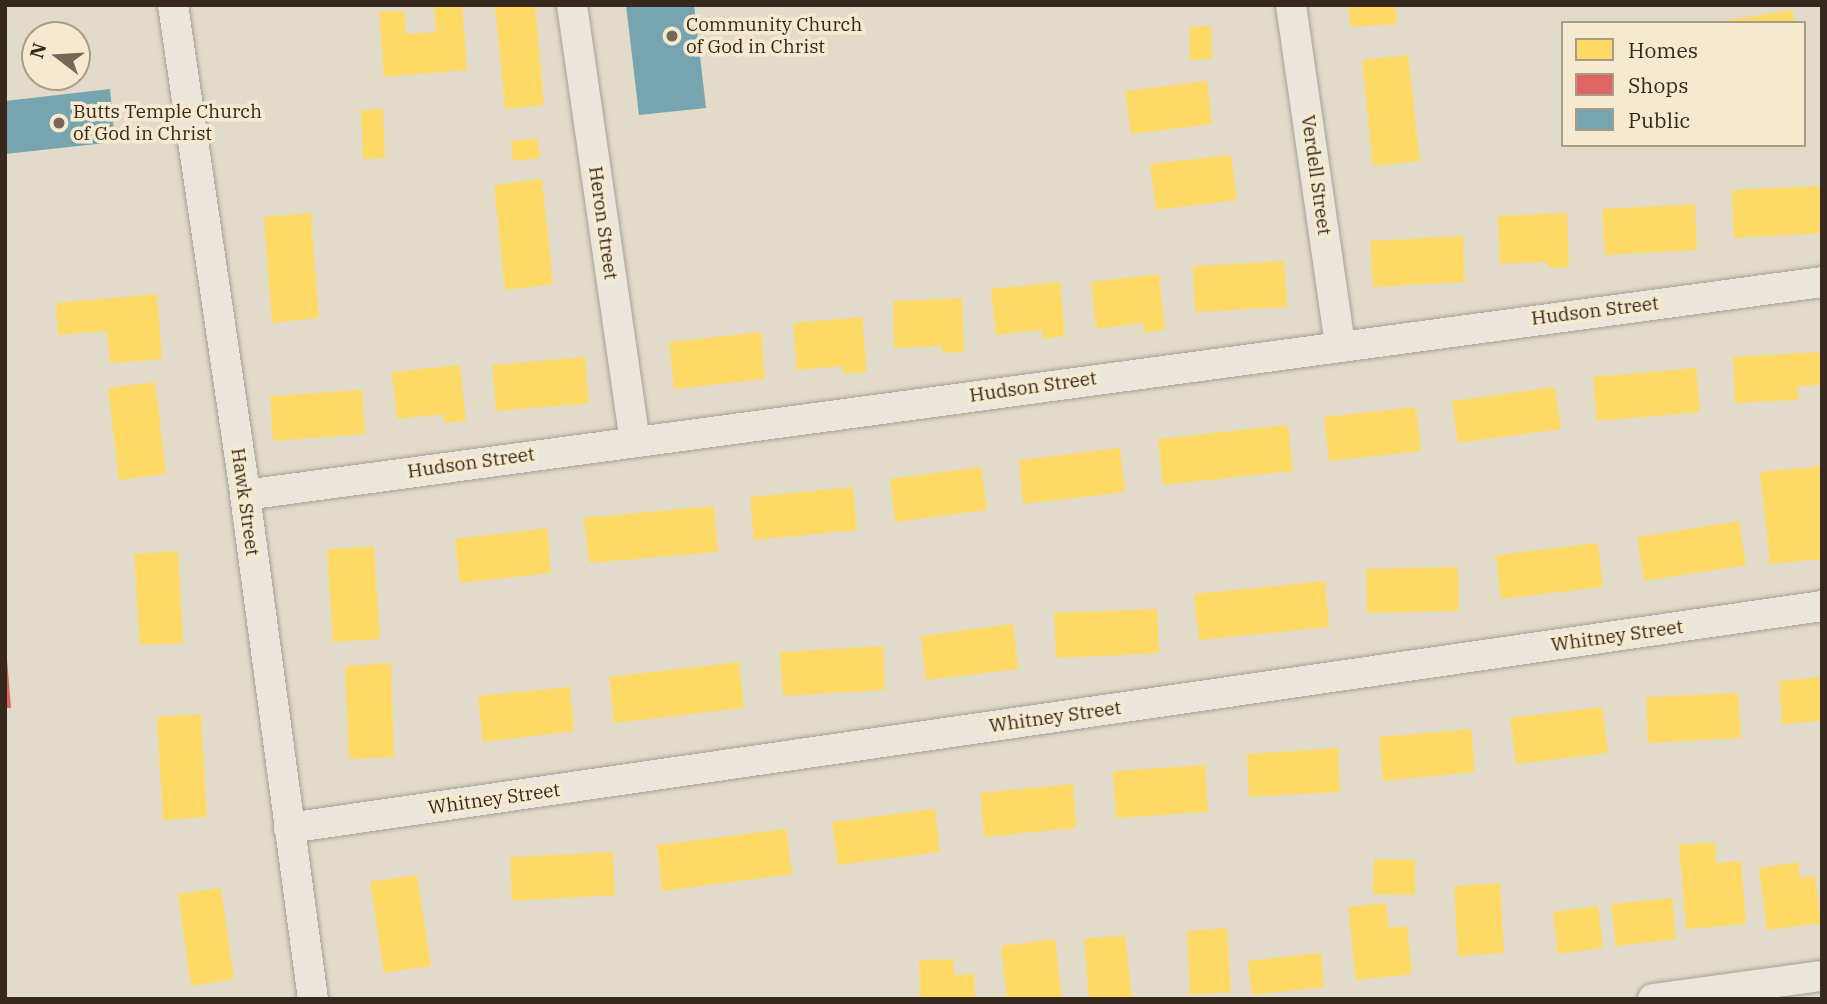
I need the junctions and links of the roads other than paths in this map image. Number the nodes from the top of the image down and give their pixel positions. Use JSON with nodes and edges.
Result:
{"nodes":[{"id":1,"x":173,"y":5,"type":"edge"},
{"id":2,"x":572,"y":5,"type":"edge"},
{"id":3,"x":1291,"y":5,"type":"edge"},
{"id":4,"x":1822,"y":282,"type":"edge"},
{"id":5,"x":1340,"y":345,"type":"junction"},
{"id":6,"x":635,"y":441,"type":"junction"},
{"id":7,"x":245,"y":495,"type":"junction"},
{"id":8,"x":1822,"y":606,"type":"edge"},
{"id":9,"x":289,"y":828,"type":"junction"},
{"id":10,"x":1822,"y":976,"type":"edge"},
{"id":11,"x":313,"y":999,"type":"edge"},
{"id":12,"x":1653,"y":999,"type":"edge"}],
"edges":[{"from":1,"to":7,"type":"street","name":"Hawk Street"},
{"from":2,"to":6,"type":"street","name":"Heron Street"},
{"from":3,"to":5,"type":"street","name":"Verdell Street"},
{"from":4,"to":5,"type":"street","name":"Hudson Street"},
{"from":5,"to":6,"type":"street","name":"Hudson Street"},
{"from":6,"to":7,"type":"street","name":"Hudson Street"},
{"from":7,"to":9,"type":"street","name":"Hawk Street"},
{"from":8,"to":9,"type":"street","name":"Whitney Street"},
{"from":9,"to":11,"type":"street","name":"Hawk Street"},
{"from":10,"to":12,"type":"street"}]}
